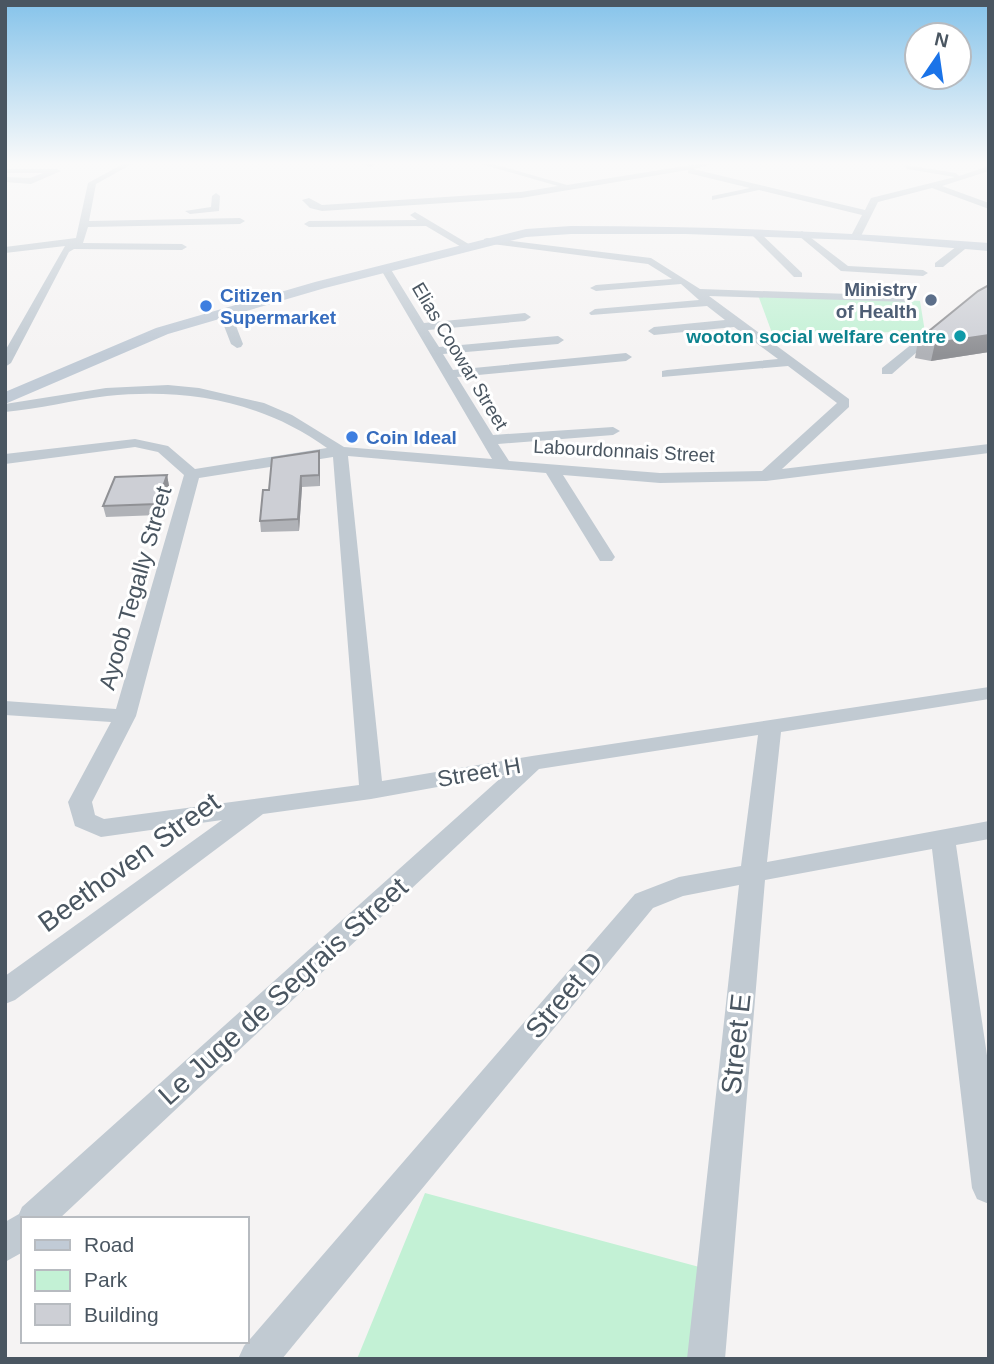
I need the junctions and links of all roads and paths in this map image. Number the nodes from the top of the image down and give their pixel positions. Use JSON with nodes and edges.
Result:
{"nodes":[{"id":1,"x":82,"y":228,"type":"edge"},
{"id":2,"x":434,"y":228,"type":"edge"},
{"id":3,"x":860,"y":228,"type":"edge"},
{"id":4,"x":754,"y":232,"type":"junction"},
{"id":5,"x":802,"y":234,"type":"junction"},
{"id":6,"x":856,"y":236,"type":"junction"},
{"id":7,"x":487,"y":241,"type":"junction"},
{"id":8,"x":76,"y":243,"type":"junction"},
{"id":9,"x":965,"y":245,"type":"junction"},
{"id":10,"x":467,"y":246,"type":"junction"},
{"id":11,"x":182,"y":247,"type":"dead end"},
{"id":12,"x":989,"y":247,"type":"edge"},
{"id":13,"x":5,"y":250,"type":"edge"},
{"id":14,"x":939,"y":265,"type":"dead end"},
{"id":15,"x":385,"y":268,"type":"junction"},
{"id":16,"x":923,"y":273,"type":"dead end"},
{"id":17,"x":798,"y":275,"type":"dead end"},
{"id":18,"x":683,"y":281,"type":"junction"},
{"id":19,"x":596,"y":288,"type":"dead end"},
{"id":20,"x":697,"y":292,"type":"junction"},
{"id":21,"x":909,"y":299,"type":"dead end"},
{"id":22,"x":710,"y":302,"type":"junction"},
{"id":23,"x":225,"y":313,"type":"junction"},
{"id":24,"x":595,"y":313,"type":"dead end"},
{"id":25,"x":525,"y":317,"type":"dead end"},
{"id":26,"x":949,"y":318,"type":"edge"},
{"id":27,"x":736,"y":323,"type":"junction"},
{"id":28,"x":421,"y":327,"type":"junction"},
{"id":29,"x":654,"y":331,"type":"dead end"},
{"id":30,"x":558,"y":340,"type":"dead end"},
{"id":31,"x":237,"y":344,"type":"dead end"},
{"id":32,"x":435,"y":351,"type":"junction"},
{"id":33,"x":626,"y":357,"type":"dead end"},
{"id":34,"x":792,"y":362,"type":"junction"},
{"id":35,"x":5,"y":363,"type":"edge"},
{"id":36,"x":887,"y":371,"type":"dead end"},
{"id":37,"x":449,"y":374,"type":"junction"},
{"id":38,"x":667,"y":374,"type":"dead end"},
{"id":39,"x":5,"y":399,"type":"edge"},
{"id":40,"x":5,"y":408,"type":"edge"},
{"id":41,"x":613,"y":431,"type":"dead end"},
{"id":42,"x":488,"y":440,"type":"junction"},
{"id":43,"x":989,"y":449,"type":"edge"},
{"id":44,"x":340,"y":451,"type":"junction"},
{"id":45,"x":5,"y":459,"type":"edge"},
{"id":46,"x":503,"y":464,"type":"junction"},
{"id":47,"x":553,"y":471,"type":"junction"},
{"id":48,"x":192,"y":474,"type":"junction"},
{"id":49,"x":766,"y":476,"type":"junction"},
{"id":50,"x":606,"y":557,"type":"dead end"},
{"id":51,"x":989,"y":693,"type":"edge"},
{"id":52,"x":5,"y":708,"type":"edge"},
{"id":53,"x":125,"y":716,"type":"junction"},
{"id":54,"x":770,"y":729,"type":"junction"},
{"id":55,"x":532,"y":763,"type":"junction"},
{"id":56,"x":371,"y":791,"type":"junction"},
{"id":57,"x":257,"y":807,"type":"junction"},
{"id":58,"x":989,"y":830,"type":"edge"},
{"id":59,"x":943,"y":838,"type":"junction"},
{"id":60,"x":753,"y":873,"type":"junction"},
{"id":61,"x":5,"y":992,"type":"edge"},
{"id":62,"x":981,"y":1086,"type":"edge"},
{"id":63,"x":989,"y":1188,"type":"edge"},
{"id":64,"x":36,"y":1217,"type":"edge"},
{"id":65,"x":21,"y":1231,"type":"edge"},
{"id":66,"x":5,"y":1245,"type":"edge"},
{"id":67,"x":257,"y":1359,"type":"edge"},
{"id":68,"x":706,"y":1359,"type":"edge"}],
"edges":[{"from":1,"to":8,"type":"street"},
{"from":2,"to":10,"type":"street"},
{"from":3,"to":6,"type":"street"},
{"from":4,"to":5,"type":"main road"},
{"from":4,"to":7,"type":"main road"},
{"from":4,"to":17,"type":"street"},
{"from":5,"to":6,"type":"main road"},
{"from":5,"to":16,"type":"street"},
{"from":6,"to":9,"type":"main road"},
{"from":7,"to":10,"type":"main road"},
{"from":7,"to":18,"type":"street"},
{"from":8,"to":11,"type":"street"},
{"from":8,"to":13,"type":"street"},
{"from":8,"to":35,"type":"street"},
{"from":9,"to":12,"type":"main road"},
{"from":9,"to":14,"type":"street"},
{"from":10,"to":15,"type":"main road"},
{"from":15,"to":23,"type":"main road"},
{"from":15,"to":28,"type":"street","name":"Elias Coowar Street"},
{"from":18,"to":19,"type":"street"},
{"from":18,"to":20,"type":"street"},
{"from":20,"to":21,"type":"street"},
{"from":20,"to":22,"type":"street"},
{"from":22,"to":24,"type":"street"},
{"from":22,"to":27,"type":"street"},
{"from":23,"to":31,"type":"street"},
{"from":23,"to":39,"type":"main road"},
{"from":25,"to":28,"type":"street"},
{"from":26,"to":36,"type":"street"},
{"from":27,"to":29,"type":"street"},
{"from":27,"to":34,"type":"street"},
{"from":28,"to":32,"type":"street","name":"Elias Coowar Street"},
{"from":30,"to":32,"type":"street"},
{"from":32,"to":37,"type":"street","name":"Elias Coowar Street"},
{"from":33,"to":37,"type":"street"},
{"from":34,"to":38,"type":"street"},
{"from":34,"to":49,"type":"street"},
{"from":37,"to":42,"type":"street","name":"Elias Coowar Street"},
{"from":40,"to":44,"type":"street"},
{"from":41,"to":42,"type":"street"},
{"from":42,"to":46,"type":"street","name":"Elias Coowar Street"},
{"from":43,"to":49,"type":"street","name":"Labourdonnais Street"},
{"from":44,"to":46,"type":"street","name":"Labourdonnais Street"},
{"from":44,"to":48,"type":"street","name":"Labourdonnais Street"},
{"from":44,"to":56,"type":"street"},
{"from":45,"to":48,"type":"street"},
{"from":46,"to":47,"type":"street","name":"Labourdonnais Street"},
{"from":47,"to":49,"type":"street","name":"Labourdonnais Street"},
{"from":47,"to":50,"type":"street"},
{"from":48,"to":53,"type":"street","name":"Ayoob Tegally Street"},
{"from":51,"to":54,"type":"street","name":"Street H"},
{"from":52,"to":53,"type":"street"},
{"from":53,"to":57,"type":"street","name":"Street H"},
{"from":54,"to":55,"type":"street","name":"Street H"},
{"from":54,"to":60,"type":"street","name":"Street E"},
{"from":55,"to":56,"type":"street","name":"Street H"},
{"from":55,"to":64,"type":"street","name":"Le Juge de Segrais Street"},
{"from":56,"to":57,"type":"street","name":"Street H"},
{"from":57,"to":61,"type":"street","name":"Beethoven Street"},
{"from":58,"to":59,"type":"street","name":"Street D"},
{"from":59,"to":60,"type":"street","name":"Street D"},
{"from":59,"to":62,"type":"street"},
{"from":60,"to":67,"type":"street","name":"Street D"},
{"from":60,"to":68,"type":"street","name":"Street E"},
{"from":62,"to":63,"type":"street"},
{"from":65,"to":66,"type":"street"}]}
